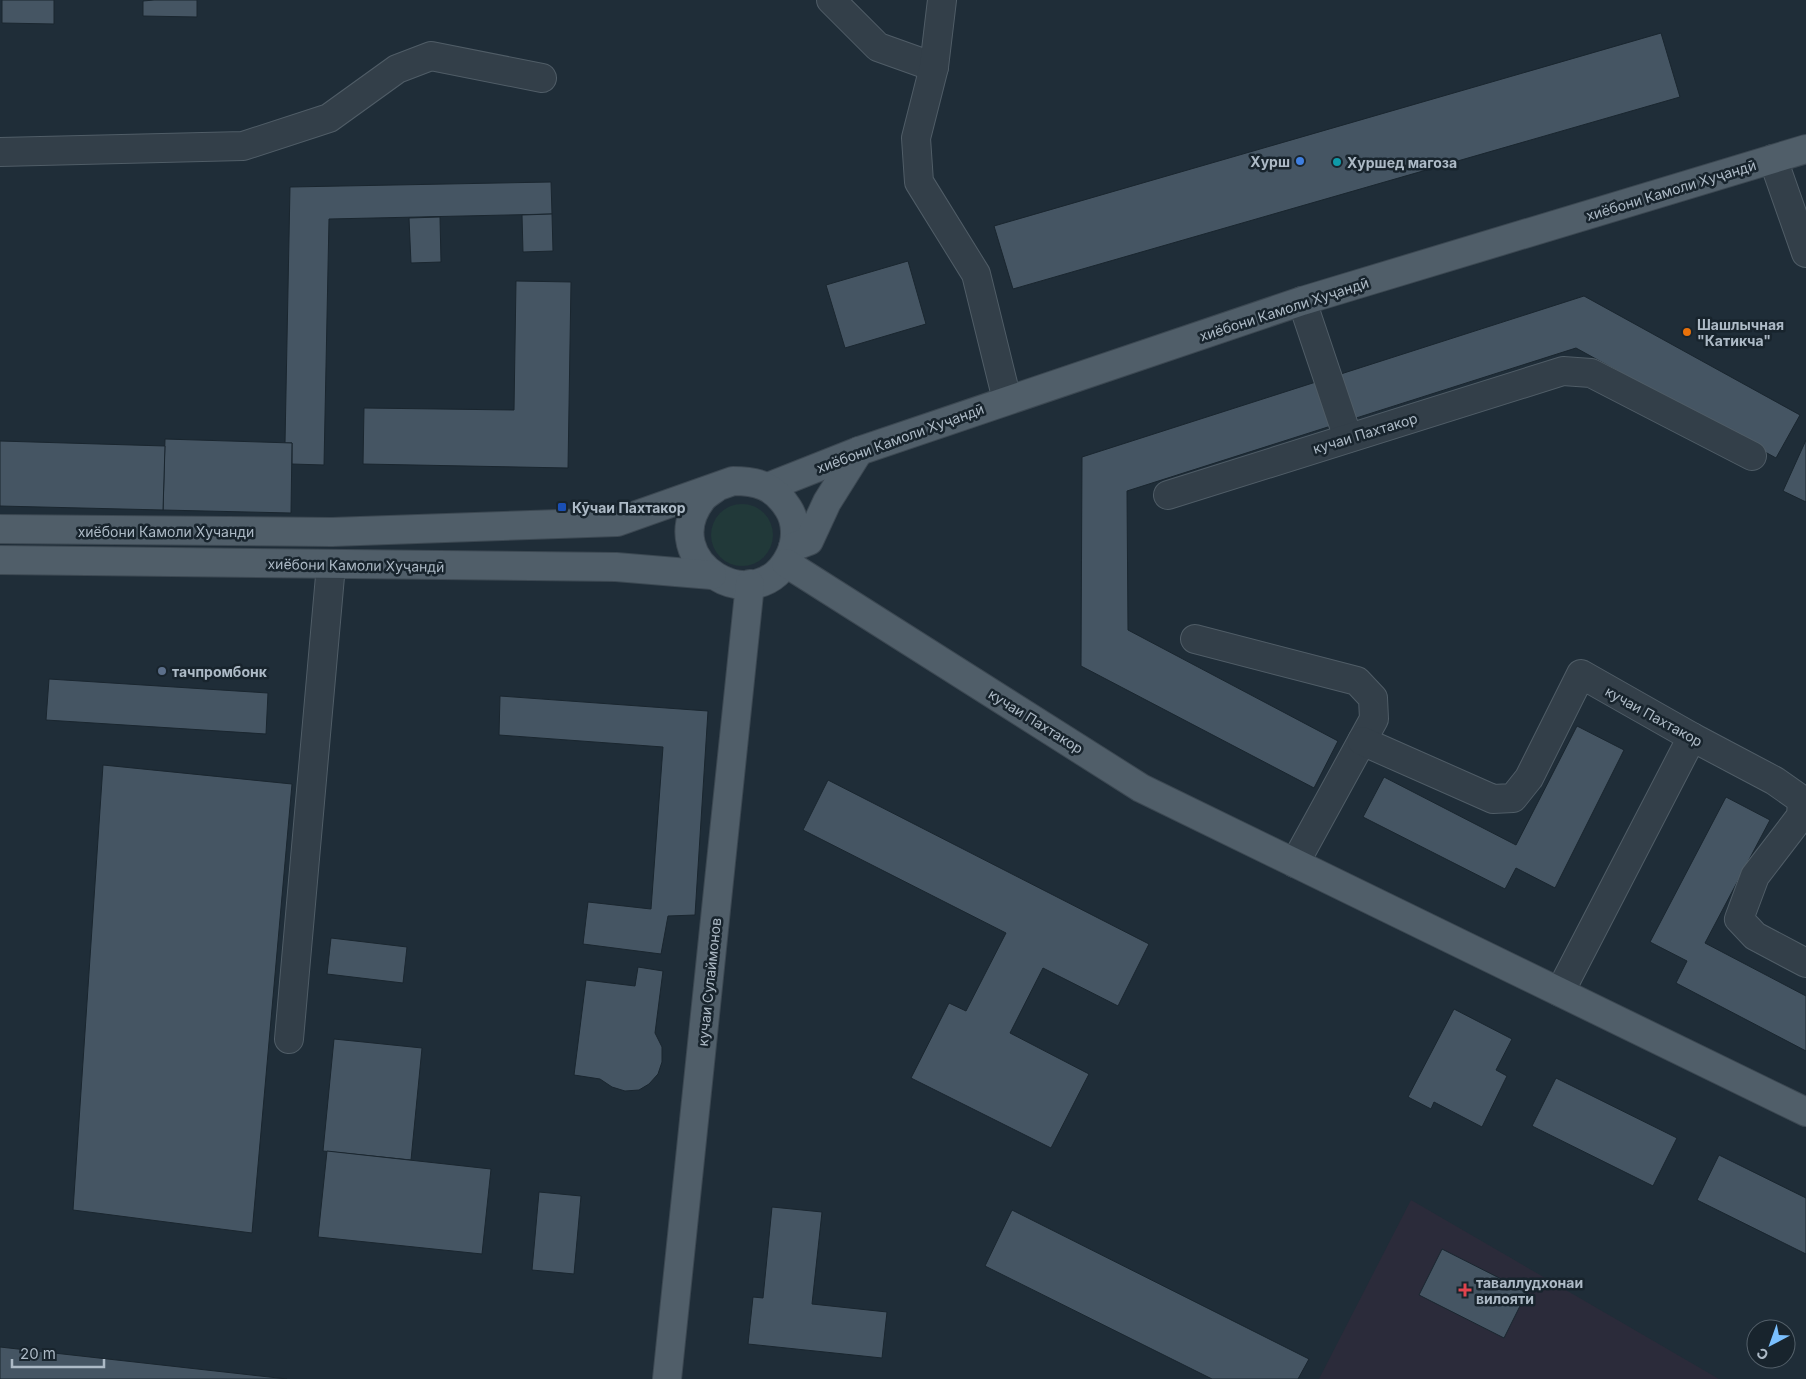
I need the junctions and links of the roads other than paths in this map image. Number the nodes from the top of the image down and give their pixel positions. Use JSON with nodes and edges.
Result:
{"nodes":[{"id":1,"x":831,"y":0,"type":"edge"},
{"id":2,"x":942,"y":0,"type":"edge"},
{"id":3,"x":934,"y":66,"type":"junction"},
{"id":4,"x":542,"y":78,"type":"dead end"},
{"id":5,"x":1806,"y":148,"type":"edge"},
{"id":6,"x":0,"y":152,"type":"edge"},
{"id":7,"x":1773,"y":159,"type":"junction"},
{"id":8,"x":1806,"y":253,"type":"edge"},
{"id":9,"x":1302,"y":301,"type":"junction"},
{"id":10,"x":1007,"y":400,"type":"junction"},
{"id":11,"x":1348,"y":438,"type":"junction"},
{"id":12,"x":859,"y":451,"type":"junction"},
{"id":13,"x":1752,"y":456,"type":"dead end"},
{"id":14,"x":717,"y":487,"type":"junction"},
{"id":15,"x":768,"y":487,"type":"junction"},
{"id":16,"x":1168,"y":494,"type":"dead end"},
{"id":17,"x":0,"y":530,"type":"edge"},
{"id":18,"x":790,"y":555,"type":"junction"},
{"id":19,"x":0,"y":560,"type":"edge"},
{"id":20,"x":331,"y":565,"type":"junction"},
{"id":21,"x":712,"y":575,"type":"junction"},
{"id":22,"x":750,"y":584,"type":"junction"},
{"id":23,"x":1195,"y":639,"type":"dead end"},
{"id":24,"x":1692,"y":738,"type":"junction"},
{"id":25,"x":1362,"y":741,"type":"junction"},
{"id":26,"x":1295,"y":863,"type":"junction"},
{"id":27,"x":1806,"y":963,"type":"edge"},
{"id":28,"x":1560,"y":992,"type":"junction"},
{"id":29,"x":289,"y":1039,"type":"dead end"},
{"id":30,"x":1806,"y":1112,"type":"edge"},
{"id":31,"x":667,"y":1379,"type":"edge"}],
"edges":[{"from":1,"to":3,"type":"street"},
{"from":2,"to":3,"type":"street"},
{"from":3,"to":10,"type":"street"},
{"from":4,"to":6,"type":"street"},
{"from":5,"to":7,"type":"main road","name":"хиёбони Камоли Хуҷандӣ"},
{"from":7,"to":8,"type":"street"},
{"from":7,"to":9,"type":"main road","name":"хиёбони Камоли Хуҷандӣ"},
{"from":9,"to":10,"type":"main road","name":"хиёбони Камоли Хуҷандӣ"},
{"from":9,"to":11,"type":"street"},
{"from":10,"to":12,"type":"main road","name":"хиёбони Камоли Хуҷандӣ"},
{"from":11,"to":13,"type":"street","name":"кучаи Пахтакор"},
{"from":11,"to":16,"type":"street","name":"кучаи Пахтакор"},
{"from":12,"to":15,"type":"main road","name":"хиёбони Камоли Хуҷандӣ"},
{"from":12,"to":18,"type":"main road"},
{"from":14,"to":15,"type":"main road"},
{"from":14,"to":17,"type":"main road","name":"хиёбони Камоли Хучанди"},
{"from":14,"to":21,"type":"main road"},
{"from":15,"to":18,"type":"main road"},
{"from":18,"to":22,"type":"main road"},
{"from":18,"to":26,"type":"main road","name":"кучаи Пахтакор"},
{"from":19,"to":20,"type":"main road","name":"хиёбони Камоли Хуҷандӣ"},
{"from":20,"to":21,"type":"main road","name":"хиёбони Камоли Хуҷандӣ"},
{"from":20,"to":29,"type":"street"},
{"from":21,"to":22,"type":"main road"},
{"from":22,"to":31,"type":"main road","name":"кучаи Сулаймонов"},
{"from":23,"to":25,"type":"street"},
{"from":24,"to":25,"type":"street","name":"кучаи Пахтакор"},
{"from":24,"to":27,"type":"street","name":"кучаи Пахтакор"},
{"from":24,"to":28,"type":"street"},
{"from":25,"to":26,"type":"street"},
{"from":26,"to":28,"type":"main road","name":"кучаи Пахтакор"},
{"from":28,"to":30,"type":"main road","name":"кучаи Пахтакор"}]}
